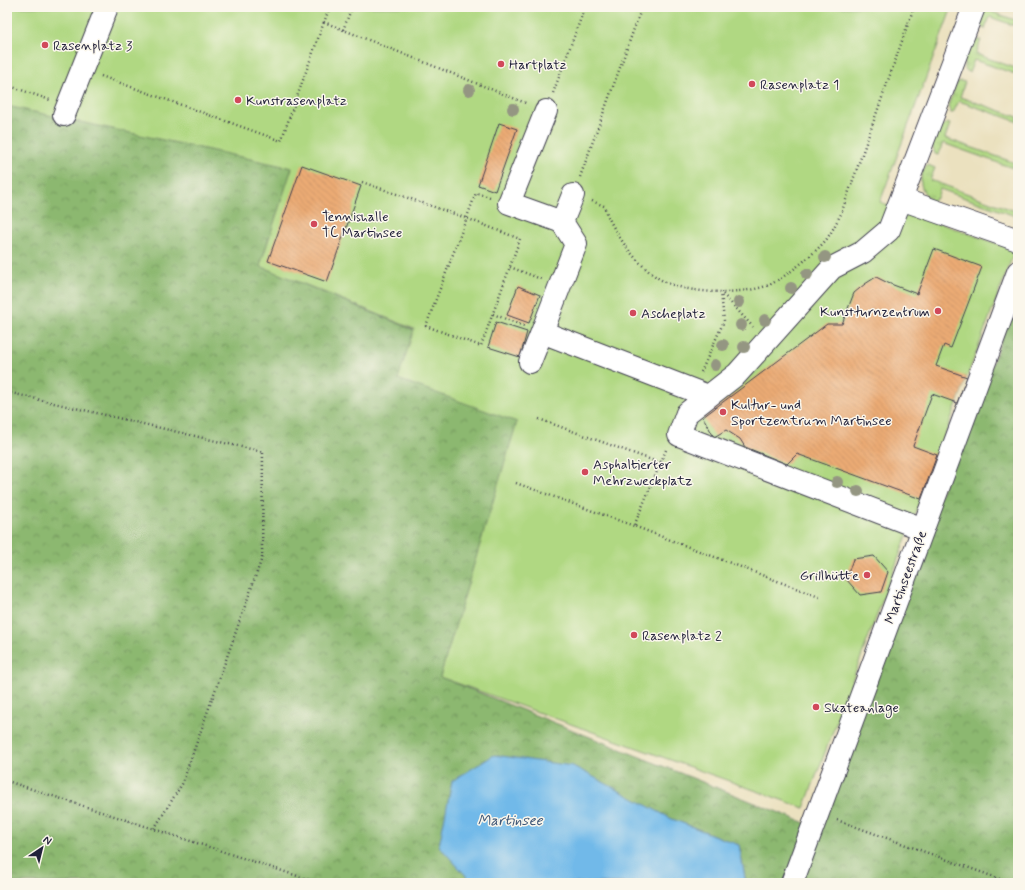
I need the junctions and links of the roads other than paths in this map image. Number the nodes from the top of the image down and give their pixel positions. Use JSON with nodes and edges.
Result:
{"nodes":[{"id":1,"x":107,"y":7,"type":"edge"},
{"id":2,"x":974,"y":7,"type":"edge"},
{"id":3,"x":66,"y":111,"type":"road end"},
{"id":4,"x":546,"y":111,"type":"road end"},
{"id":5,"x":573,"y":195,"type":"road end"},
{"id":6,"x":901,"y":199,"type":"junction"},
{"id":7,"x":562,"y":222,"type":"junction"},
{"id":8,"x":1018,"y":240,"type":"edge"},
{"id":9,"x":1018,"y":272,"type":"edge"},
{"id":10,"x":542,"y":332,"type":"junction"},
{"id":11,"x":530,"y":362,"type":"dead end"},
{"id":12,"x":701,"y":393,"type":"junction"},
{"id":13,"x":922,"y":529,"type":"junction"},
{"id":14,"x":792,"y":883,"type":"edge"}],
"edges":[{"from":1,"to":3,"type":"lane"},
{"from":2,"to":6,"type":"lane"},
{"from":4,"to":7,"type":"lane"},
{"from":5,"to":7,"type":"lane"},
{"from":6,"to":8,"type":"lane"},
{"from":6,"to":12,"type":"lane"},
{"from":7,"to":10,"type":"lane"},
{"from":9,"to":13,"type":"lane","name":"Martinseestraße"},
{"from":10,"to":11,"type":"lane"},
{"from":10,"to":12,"type":"lane"},
{"from":12,"to":13,"type":"lane"},
{"from":13,"to":14,"type":"lane","name":"Martinseestraße"}]}
